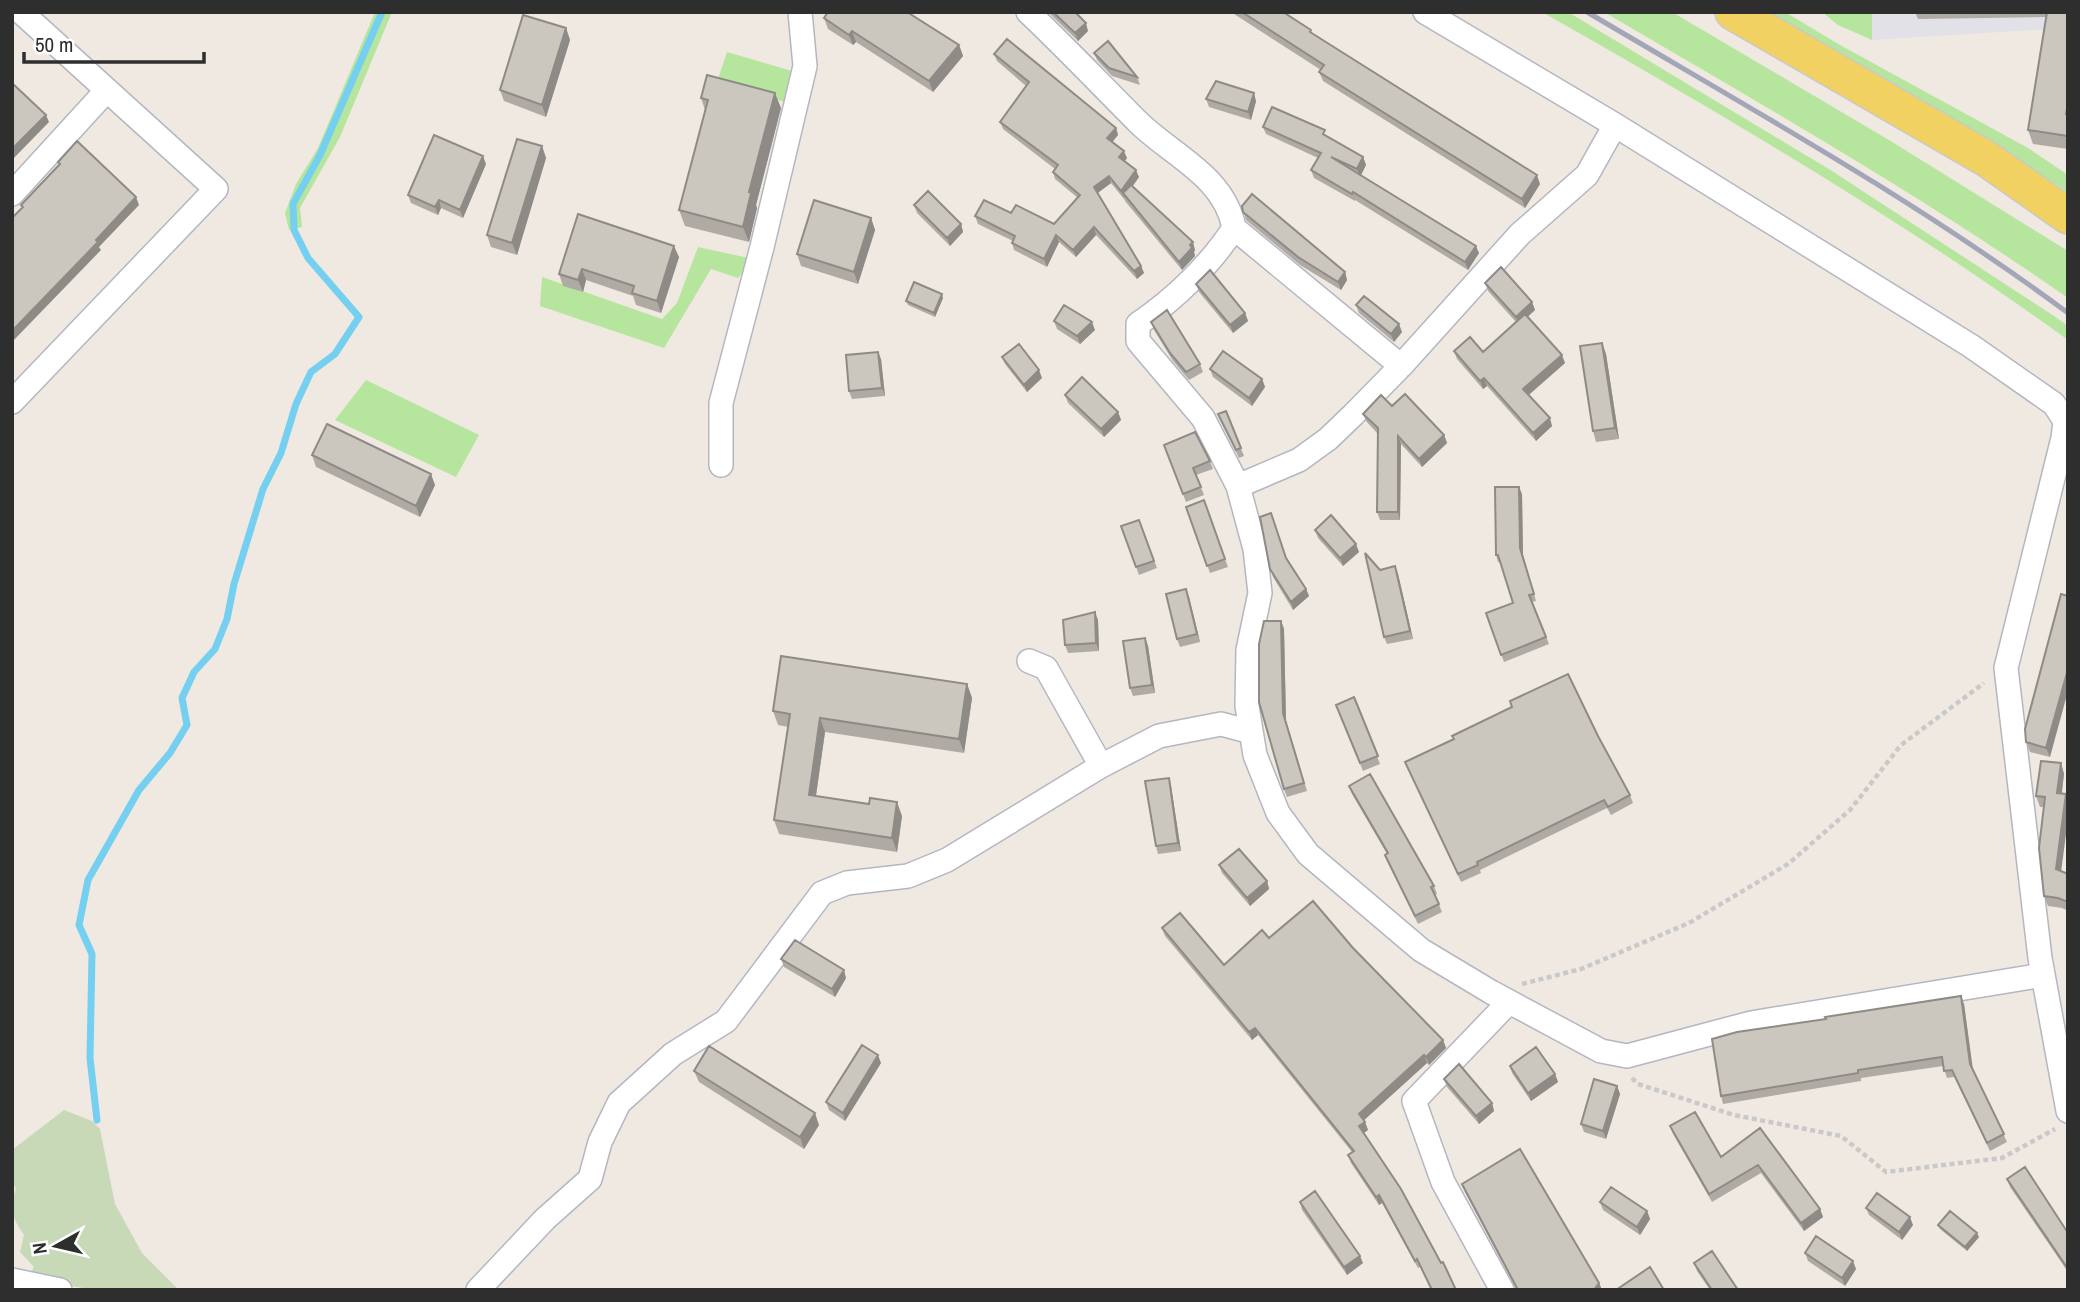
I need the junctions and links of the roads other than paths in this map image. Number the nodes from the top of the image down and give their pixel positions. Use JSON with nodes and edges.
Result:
{"nodes":[{"id":1,"x":20,"y":12,"type":"edge"},
{"id":2,"x":800,"y":12,"type":"edge"},
{"id":3,"x":1028,"y":12,"type":"edge"},
{"id":4,"x":1425,"y":12,"type":"edge"},
{"id":5,"x":1733,"y":12,"type":"edge"},
{"id":6,"x":12,"y":20,"type":"edge"},
{"id":7,"x":107,"y":90,"type":"junction"},
{"id":8,"x":1615,"y":125,"type":"junction"},
{"id":9,"x":12,"y":194,"type":"edge"},
{"id":10,"x":2068,"y":216,"type":"edge"},
{"id":11,"x":1234,"y":228,"type":"junction"},
{"id":12,"x":1401,"y":366,"type":"junction"},
{"id":13,"x":12,"y":402,"type":"edge"},
{"id":14,"x":721,"y":465,"type":"dead end"},
{"id":15,"x":1238,"y":486,"type":"junction"},
{"id":16,"x":1029,"y":661,"type":"dead end"},
{"id":17,"x":1251,"y":732,"type":"junction"},
{"id":18,"x":1101,"y":766,"type":"junction"},
{"id":19,"x":2043,"y":975,"type":"junction"},
{"id":20,"x":1500,"y":997,"type":"junction"},
{"id":21,"x":2062,"y":1119,"type":"edge"},
{"id":22,"x":12,"y":1281,"type":"edge"},
{"id":23,"x":19,"y":1290,"type":"edge"},
{"id":24,"x":60,"y":1290,"type":"edge"},
{"id":25,"x":478,"y":1290,"type":"edge"},
{"id":26,"x":1502,"y":1290,"type":"edge"}],
"edges":[{"from":1,"to":6,"type":"street"},
{"from":1,"to":7,"type":"street"},
{"from":2,"to":14,"type":"street"},
{"from":3,"to":11,"type":"street"},
{"from":4,"to":8,"type":"street"},
{"from":5,"to":10,"type":"main road"},
{"from":7,"to":9,"type":"street"},
{"from":7,"to":13,"type":"street"},
{"from":8,"to":12,"type":"street"},
{"from":8,"to":19,"type":"street"},
{"from":11,"to":12,"type":"street"},
{"from":11,"to":15,"type":"street"},
{"from":12,"to":15,"type":"street"},
{"from":15,"to":17,"type":"street"},
{"from":16,"to":18,"type":"street"},
{"from":17,"to":18,"type":"street"},
{"from":17,"to":20,"type":"street"},
{"from":18,"to":25,"type":"street"},
{"from":19,"to":20,"type":"street"},
{"from":19,"to":21,"type":"street"},
{"from":20,"to":26,"type":"street"},
{"from":22,"to":23,"type":"street"},
{"from":22,"to":24,"type":"street"}]}
